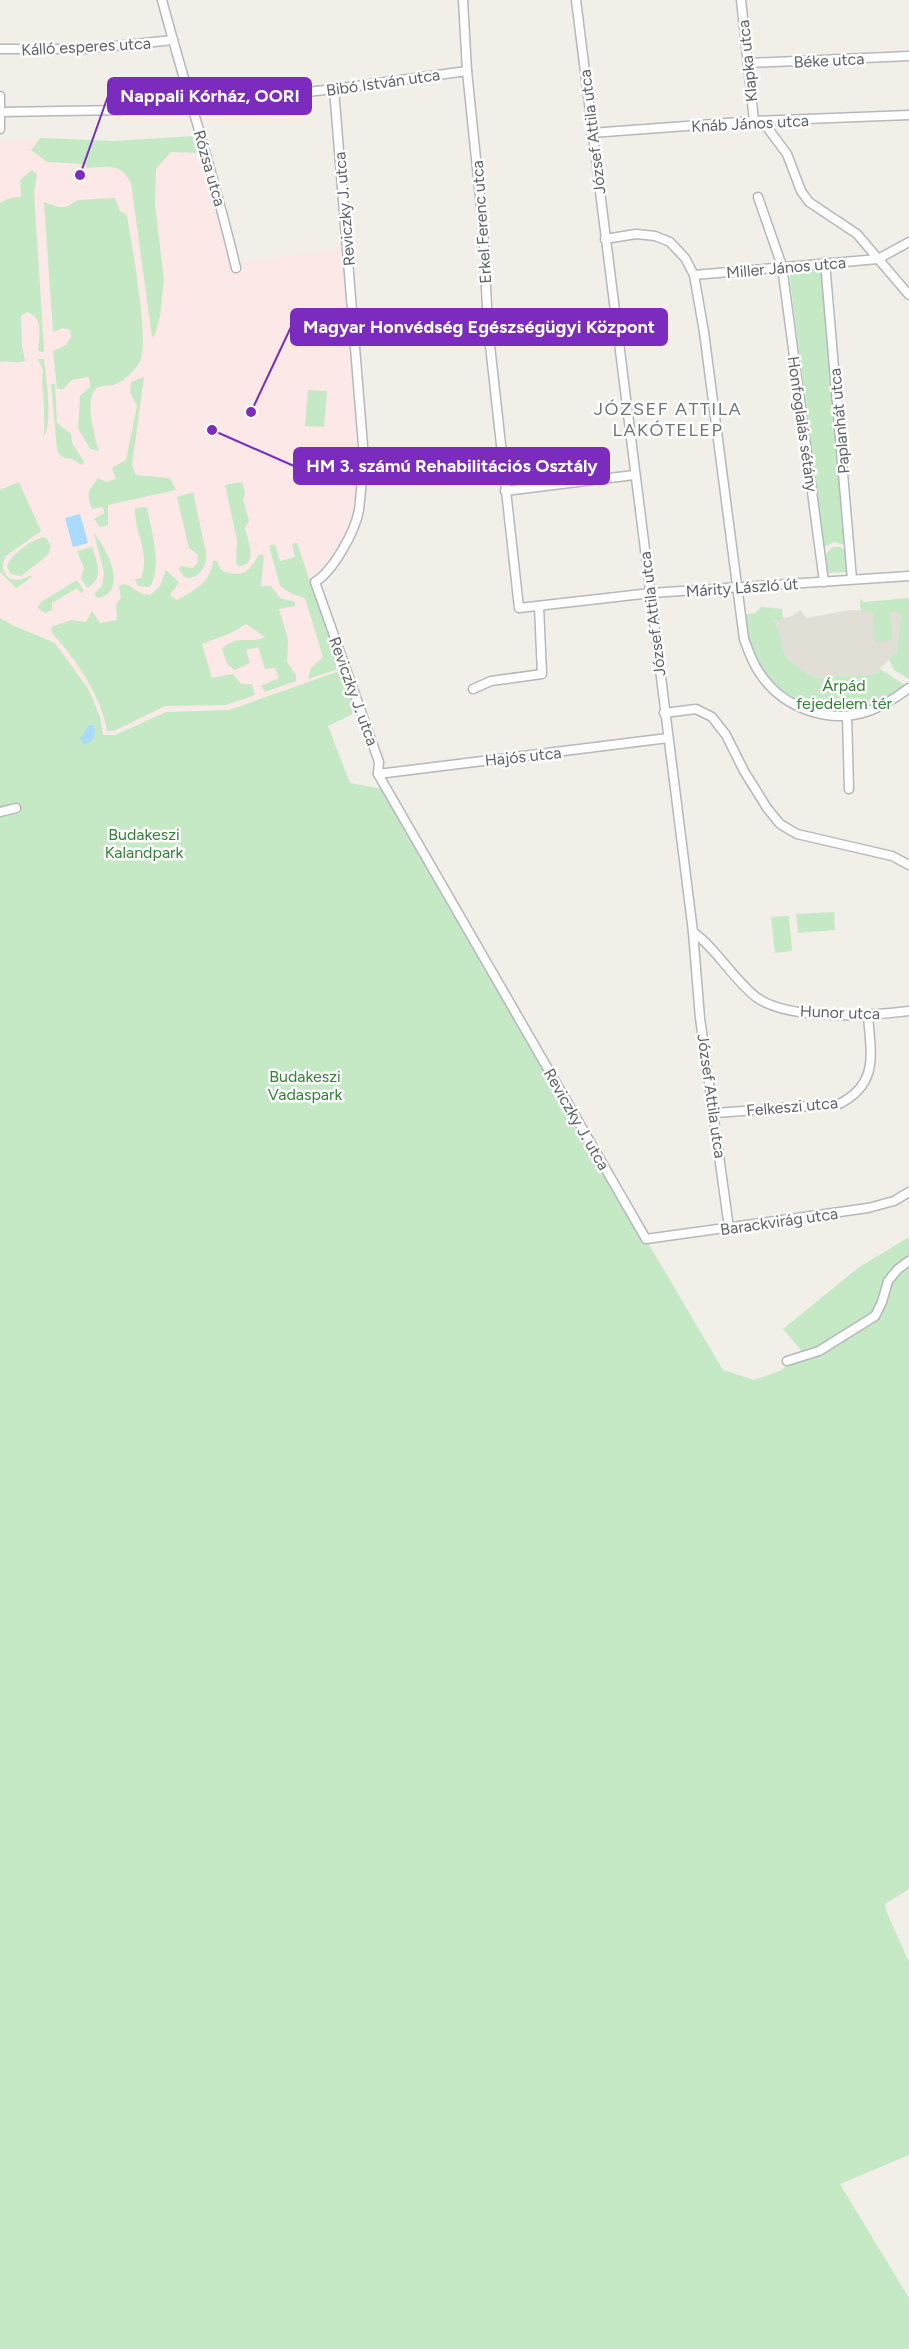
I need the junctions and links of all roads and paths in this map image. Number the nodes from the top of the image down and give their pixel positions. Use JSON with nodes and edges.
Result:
{"nodes":[{"id":1,"x":162,"y":0,"type":"edge"},
{"id":2,"x":463,"y":0,"type":"edge"},
{"id":3,"x":576,"y":0,"type":"edge"},
{"id":4,"x":741,"y":0,"type":"edge"},
{"id":5,"x":173,"y":40,"type":"junction"},
{"id":6,"x":0,"y":49,"type":"edge"},
{"id":7,"x":909,"y":56,"type":"edge"},
{"id":8,"x":749,"y":63,"type":"junction"},
{"id":9,"x":467,"y":71,"type":"junction"},
{"id":10,"x":334,"y":89,"type":"junction"},
{"id":11,"x":0,"y":96,"type":"edge"},
{"id":12,"x":190,"y":101,"type":"junction"},
{"id":13,"x":0,"y":112,"type":"edge"},
{"id":14,"x":909,"y":115,"type":"edge"},
{"id":15,"x":776,"y":121,"type":"junction"},
{"id":16,"x":758,"y":122,"type":"junction"},
{"id":17,"x":0,"y":129,"type":"edge"},
{"id":18,"x":591,"y":133,"type":"junction"},
{"id":19,"x":774,"y":135,"type":"junction"},
{"id":20,"x":758,"y":197,"type":"dead end"},
{"id":21,"x":605,"y":239,"type":"junction"},
{"id":22,"x":909,"y":242,"type":"edge"},
{"id":23,"x":878,"y":259,"type":"junction"},
{"id":24,"x":825,"y":262,"type":"junction"},
{"id":25,"x":782,"y":266,"type":"junction"},
{"id":26,"x":236,"y":268,"type":"dead end"},
{"id":27,"x":694,"y":275,"type":"junction"},
{"id":28,"x":908,"y":293,"type":"edge"},
{"id":29,"x":634,"y":475,"type":"junction"},
{"id":30,"x":504,"y":491,"type":"junction"},
{"id":31,"x":909,"y":576,"type":"edge"},
{"id":32,"x":852,"y":579,"type":"junction"},
{"id":33,"x":824,"y":582,"type":"junction"},
{"id":34,"x":737,"y":587,"type":"junction"},
{"id":35,"x":651,"y":593,"type":"junction"},
{"id":36,"x":539,"y":606,"type":"junction"},
{"id":37,"x":473,"y":688,"type":"dead end"},
{"id":38,"x":909,"y":688,"type":"edge"},
{"id":39,"x":664,"y":713,"type":"junction"},
{"id":40,"x":847,"y":716,"type":"junction"},
{"id":41,"x":668,"y":738,"type":"junction"},
{"id":42,"x":378,"y":774,"type":"junction"},
{"id":43,"x":849,"y":789,"type":"dead end"},
{"id":44,"x":16,"y":808,"type":"dead end"},
{"id":45,"x":0,"y":812,"type":"edge"},
{"id":46,"x":909,"y":865,"type":"edge"},
{"id":47,"x":693,"y":932,"type":"junction"},
{"id":48,"x":909,"y":1011,"type":"edge"},
{"id":49,"x":868,"y":1016,"type":"junction"},
{"id":50,"x":715,"y":1113,"type":"junction"},
{"id":51,"x":909,"y":1192,"type":"edge"},
{"id":52,"x":729,"y":1228,"type":"junction"},
{"id":53,"x":646,"y":1239,"type":"joint"},
{"id":54,"x":909,"y":1261,"type":"edge"},
{"id":55,"x":788,"y":1361,"type":"dead end"}],
"edges":[{"from":1,"to":5,"type":"street","name":"Rózsa utca"},
{"from":2,"to":9,"type":"street","name":"Erkel Ferenc utca"},
{"from":3,"to":18,"type":"street","name":"József Attila utca"},
{"from":4,"to":8,"type":"street","name":"Klapka utca"},
{"from":5,"to":6,"type":"street","name":"Kálló esperes utca"},
{"from":5,"to":12,"type":"street","name":"Rózsa utca"},
{"from":7,"to":8,"type":"street","name":"Béke utca"},
{"from":8,"to":16,"type":"street","name":"Klapka utca"},
{"from":9,"to":10,"type":"street","name":"Bibó István utca"},
{"from":9,"to":30,"type":"street","name":"Erkel Ferenc utca"},
{"from":10,"to":12,"type":"street","name":"Bibó István utca"},
{"from":10,"to":42,"type":"street","name":"Reviczky J. utca"},
{"from":11,"to":13,"type":"street"},
{"from":12,"to":13,"type":"street","name":"Bibó István utca"},
{"from":12,"to":26,"type":"street","name":"Rózsa utca"},
{"from":13,"to":17,"type":"street"},
{"from":14,"to":15,"type":"street","name":"Knáb János utca"},
{"from":15,"to":16,"type":"street","name":"Knáb János utca"},
{"from":15,"to":19,"type":"street"},
{"from":16,"to":18,"type":"street","name":"Knáb János utca"},
{"from":16,"to":19,"type":"street"},
{"from":18,"to":21,"type":"street","name":"József Attila utca"},
{"from":19,"to":23,"type":"street"},
{"from":20,"to":25,"type":"street","name":"Honfoglalás sétány"},
{"from":21,"to":27,"type":"street"},
{"from":21,"to":29,"type":"street","name":"József Attila utca"},
{"from":22,"to":23,"type":"street"},
{"from":23,"to":24,"type":"street","name":"Miller János utca"},
{"from":23,"to":28,"type":"street"},
{"from":24,"to":25,"type":"street","name":"Miller János utca"},
{"from":24,"to":32,"type":"street","name":"Paplanhát utca"},
{"from":25,"to":27,"type":"street","name":"Miller János utca"},
{"from":25,"to":33,"type":"street","name":"Honfoglalás sétány"},
{"from":27,"to":34,"type":"street"},
{"from":29,"to":30,"type":"street"},
{"from":29,"to":35,"type":"street","name":"József Attila utca"},
{"from":30,"to":36,"type":"street","name":"Erkel Ferenc utca"},
{"from":31,"to":32,"type":"street","name":"Márity László út"},
{"from":32,"to":33,"type":"street","name":"Márity László út"},
{"from":33,"to":34,"type":"street","name":"Márity László út"},
{"from":34,"to":35,"type":"street","name":"Márity László út"},
{"from":34,"to":40,"type":"street"},
{"from":35,"to":36,"type":"street","name":"Márity László út"},
{"from":35,"to":39,"type":"street","name":"József Attila utca"},
{"from":36,"to":37,"type":"street"},
{"from":38,"to":40,"type":"street"},
{"from":39,"to":41,"type":"street","name":"József Attila utca"},
{"from":39,"to":46,"type":"street"},
{"from":40,"to":43,"type":"street"},
{"from":41,"to":42,"type":"street","name":"Hajós utca"},
{"from":41,"to":47,"type":"street","name":"József Attila utca"},
{"from":42,"to":53,"type":"street","name":"Reviczky J. utca"},
{"from":44,"to":45,"type":"street"},
{"from":47,"to":49,"type":"street","name":"Hunor utca"},
{"from":47,"to":50,"type":"street","name":"József Attila utca"},
{"from":48,"to":49,"type":"street","name":"Hunor utca"},
{"from":49,"to":50,"type":"street","name":"Felkeszi utca"},
{"from":50,"to":52,"type":"street","name":"József Attila utca"},
{"from":51,"to":52,"type":"street","name":"Barackvirág utca"},
{"from":52,"to":53,"type":"street","name":"Barackvirág utca"},
{"from":54,"to":55,"type":"street"}]}
